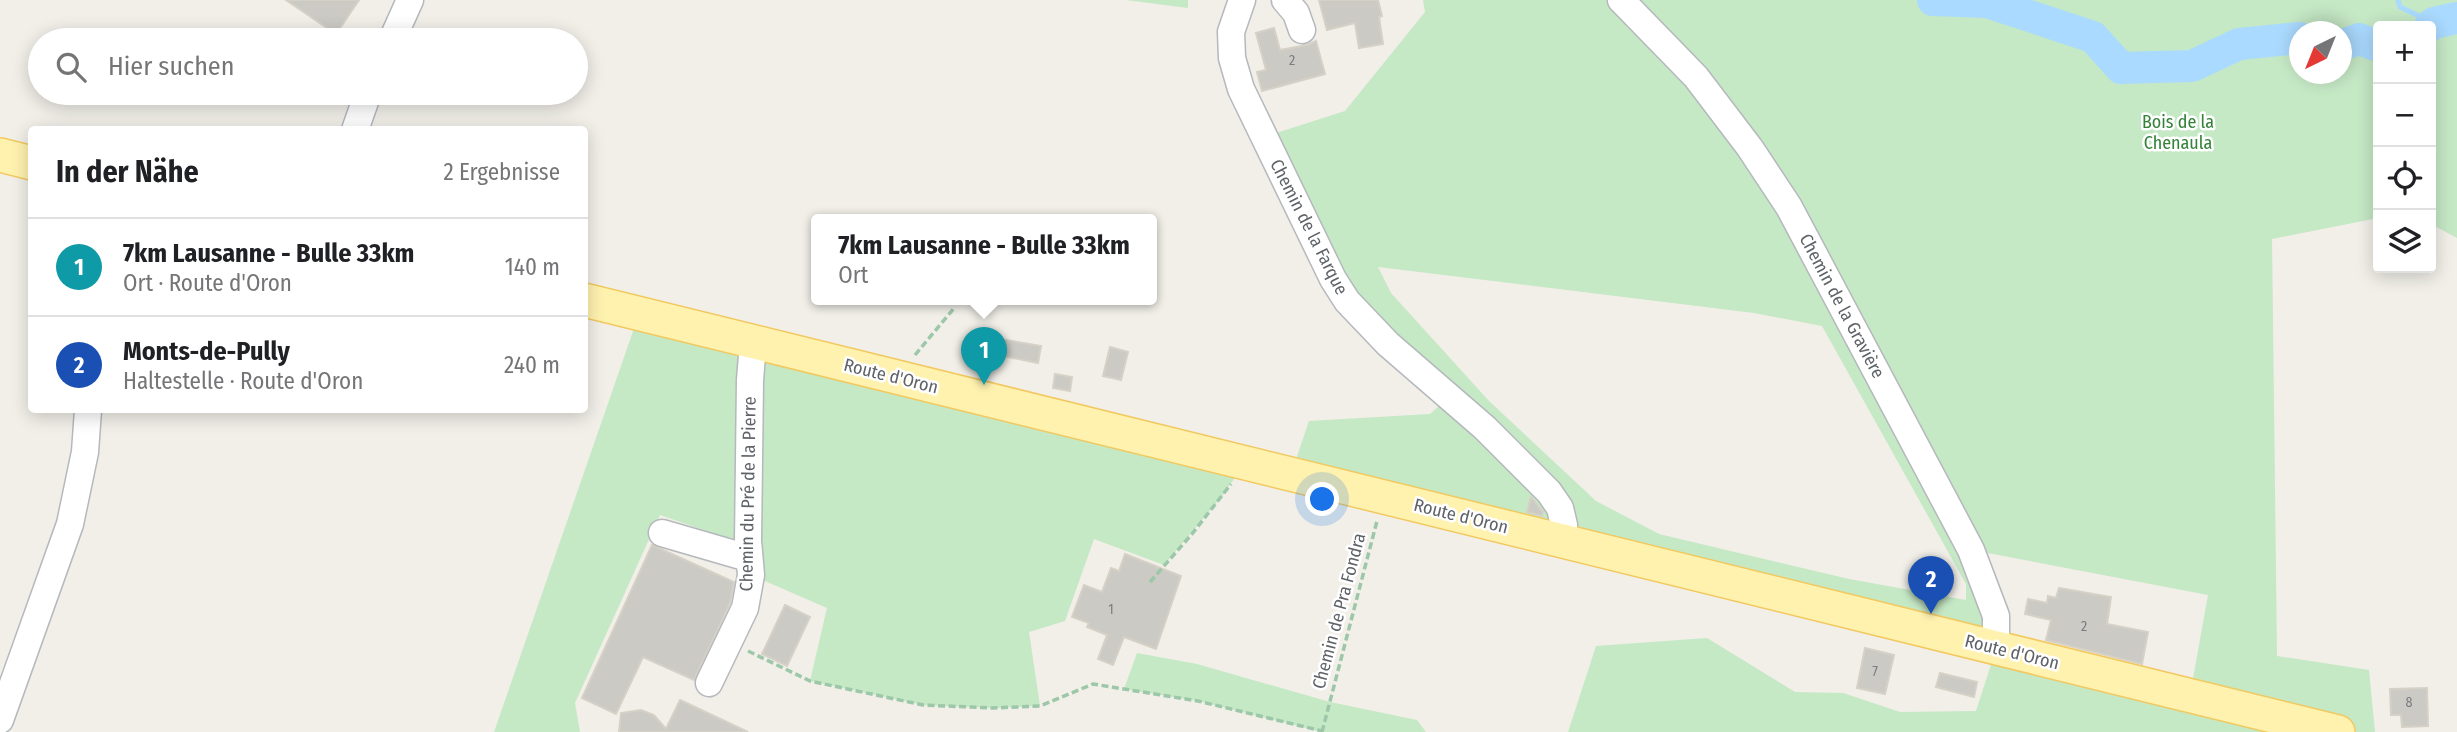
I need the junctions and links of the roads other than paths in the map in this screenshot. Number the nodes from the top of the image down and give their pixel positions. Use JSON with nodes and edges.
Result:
{"nodes":[{"id":1,"x":410,"y":0,"type":"edge"},
{"id":2,"x":1242,"y":0,"type":"edge"},
{"id":3,"x":1285,"y":0,"type":"edge"},
{"id":4,"x":1621,"y":0,"type":"edge"},
{"id":5,"x":397,"y":28,"type":"edge"},
{"id":6,"x":1302,"y":30,"type":"dead end"},
{"id":7,"x":364,"y":105,"type":"edge"},
{"id":8,"x":356,"y":126,"type":"edge"},
{"id":9,"x":0,"y":155,"type":"edge"},
{"id":10,"x":28,"y":162,"type":"edge"},
{"id":11,"x":588,"y":301,"type":"edge"},
{"id":12,"x":753,"y":343,"type":"junction"},
{"id":13,"x":88,"y":413,"type":"edge"},
{"id":14,"x":663,"y":533,"type":"dead end"},
{"id":15,"x":1563,"y":541,"type":"junction"},
{"id":16,"x":748,"y":558,"type":"junction"},
{"id":17,"x":1996,"y":649,"type":"junction"},
{"id":18,"x":709,"y":683,"type":"dead end"},
{"id":19,"x":0,"y":720,"type":"edge"},
{"id":20,"x":2338,"y":732,"type":"edge"}],
"edges":[{"from":1,"to":5,"type":"street"},
{"from":2,"to":15,"type":"street","name":"Chemin de la Farque"},
{"from":3,"to":6,"type":"street"},
{"from":4,"to":17,"type":"street","name":"Chemin de la Gravière"},
{"from":7,"to":8,"type":"street"},
{"from":9,"to":10,"type":"main road"},
{"from":11,"to":12,"type":"main road","name":"Route d'Oron"},
{"from":12,"to":15,"type":"main road","name":"Route d'Oron"},
{"from":12,"to":16,"type":"street","name":"Chemin du Pré de la Pierre"},
{"from":13,"to":19,"type":"street"},
{"from":14,"to":16,"type":"street"},
{"from":15,"to":17,"type":"main road","name":"Route d'Oron"},
{"from":16,"to":18,"type":"street","name":"Chemin du Pré de la Pierre"},
{"from":17,"to":20,"type":"main road","name":"Route d'Oron"}]}
